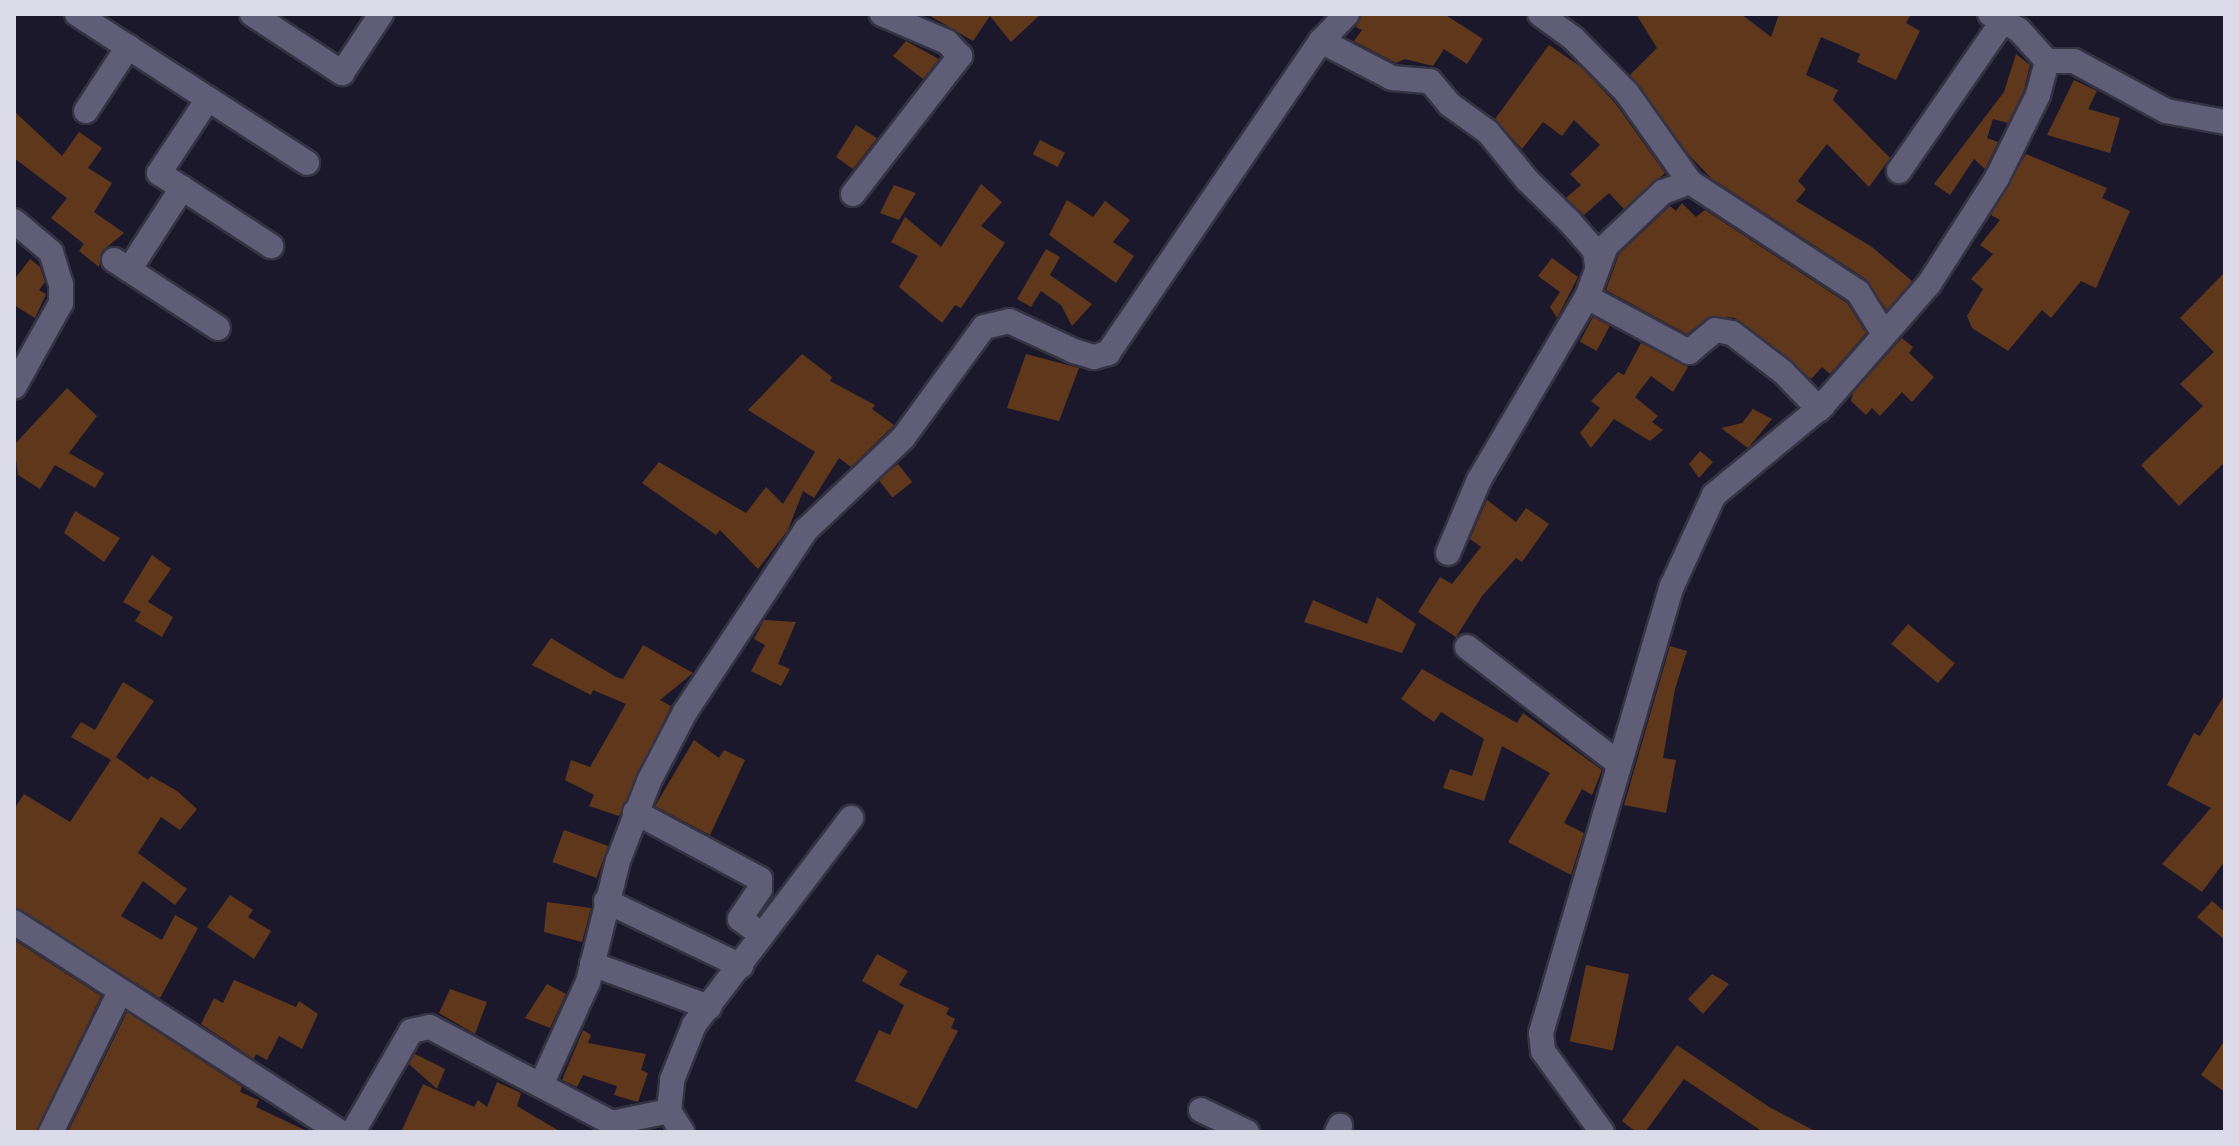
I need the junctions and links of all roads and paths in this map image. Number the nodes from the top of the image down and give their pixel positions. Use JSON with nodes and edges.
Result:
{"nodes":[{"id":1,"x":77,"y":14,"type":"edge"},
{"id":2,"x":252,"y":14,"type":"edge"},
{"id":3,"x":381,"y":14,"type":"edge"},
{"id":4,"x":882,"y":14,"type":"edge"},
{"id":5,"x":1347,"y":14,"type":"edge"},
{"id":6,"x":1540,"y":14,"type":"edge"},
{"id":7,"x":1996,"y":18,"type":"edge"},
{"id":8,"x":1321,"y":41,"type":"junction"},
{"id":9,"x":128,"y":47,"type":"junction"},
{"id":10,"x":2047,"y":61,"type":"junction"},
{"id":11,"x":208,"y":99,"type":"junction"},
{"id":12,"x":86,"y":111,"type":"dead end"},
{"id":13,"x":2225,"y":122,"type":"edge"},
{"id":14,"x":307,"y":163,"type":"dead end"},
{"id":15,"x":1899,"y":171,"type":"dead end"},
{"id":16,"x":1690,"y":182,"type":"junction"},
{"id":17,"x":182,"y":188,"type":"junction"},
{"id":18,"x":853,"y":194,"type":"dead end"},
{"id":19,"x":14,"y":221,"type":"edge"},
{"id":20,"x":271,"y":246,"type":"dead end"},
{"id":21,"x":1597,"y":266,"type":"junction"},
{"id":22,"x":1587,"y":297,"type":"junction"},
{"id":23,"x":218,"y":328,"type":"dead end"},
{"id":24,"x":1884,"y":334,"type":"junction"},
{"id":25,"x":23,"y":353,"type":"edge"},
{"id":26,"x":14,"y":387,"type":"edge"},
{"id":27,"x":1819,"y":409,"type":"junction"},
{"id":28,"x":1448,"y":553,"type":"dead end"},
{"id":29,"x":1467,"y":647,"type":"dead end"},
{"id":30,"x":1618,"y":763,"type":"junction"},
{"id":31,"x":635,"y":812,"type":"junction"},
{"id":32,"x":851,"y":818,"type":"dead end"},
{"id":33,"x":606,"y":901,"type":"junction"},
{"id":34,"x":14,"y":922,"type":"edge"},
{"id":35,"x":761,"y":934,"type":"junction"},
{"id":36,"x":592,"y":964,"type":"junction"},
{"id":37,"x":741,"y":966,"type":"junction"},
{"id":38,"x":120,"y":992,"type":"junction"},
{"id":39,"x":709,"y":1007,"type":"junction"},
{"id":40,"x":541,"y":1085,"type":"junction"},
{"id":41,"x":1201,"y":1110,"type":"dead end"},
{"id":42,"x":669,"y":1111,"type":"junction"},
{"id":43,"x":51,"y":1132,"type":"edge"},
{"id":44,"x":340,"y":1132,"type":"edge"},
{"id":45,"x":353,"y":1132,"type":"edge"},
{"id":46,"x":682,"y":1132,"type":"edge"},
{"id":47,"x":1247,"y":1132,"type":"edge"},
{"id":48,"x":1602,"y":1132,"type":"edge"}],
"edges":[{"from":1,"to":9,"type":"street"},
{"from":2,"to":3,"type":"street"},
{"from":4,"to":18,"type":"street"},
{"from":5,"to":8,"type":"street"},
{"from":6,"to":16,"type":"street"},
{"from":7,"to":10,"type":"street"},
{"from":7,"to":15,"type":"street"},
{"from":8,"to":21,"type":"street"},
{"from":8,"to":31,"type":"street"},
{"from":9,"to":11,"type":"street"},
{"from":9,"to":12,"type":"street"},
{"from":10,"to":13,"type":"street"},
{"from":10,"to":24,"type":"street"},
{"from":11,"to":14,"type":"street"},
{"from":11,"to":17,"type":"street"},
{"from":16,"to":21,"type":"street"},
{"from":16,"to":24,"type":"street"},
{"from":17,"to":20,"type":"street"},
{"from":17,"to":23,"type":"street"},
{"from":19,"to":25,"type":"street"},
{"from":21,"to":22,"type":"street"},
{"from":22,"to":27,"type":"street"},
{"from":22,"to":28,"type":"street"},
{"from":24,"to":27,"type":"street"},
{"from":25,"to":26,"type":"street"},
{"from":27,"to":30,"type":"street"},
{"from":29,"to":30,"type":"street"},
{"from":30,"to":48,"type":"street"},
{"from":31,"to":33,"type":"street"},
{"from":31,"to":35,"type":"street"},
{"from":32,"to":35,"type":"street"},
{"from":33,"to":36,"type":"street"},
{"from":33,"to":37,"type":"street"},
{"from":34,"to":38,"type":"street"},
{"from":35,"to":37,"type":"street"},
{"from":36,"to":39,"type":"street"},
{"from":36,"to":40,"type":"street"},
{"from":37,"to":39,"type":"street"},
{"from":38,"to":43,"type":"street"},
{"from":38,"to":44,"type":"street"},
{"from":39,"to":42,"type":"street"},
{"from":40,"to":42,"type":"street"},
{"from":40,"to":45,"type":"street"},
{"from":41,"to":47,"type":"street"},
{"from":42,"to":46,"type":"street"}]}
